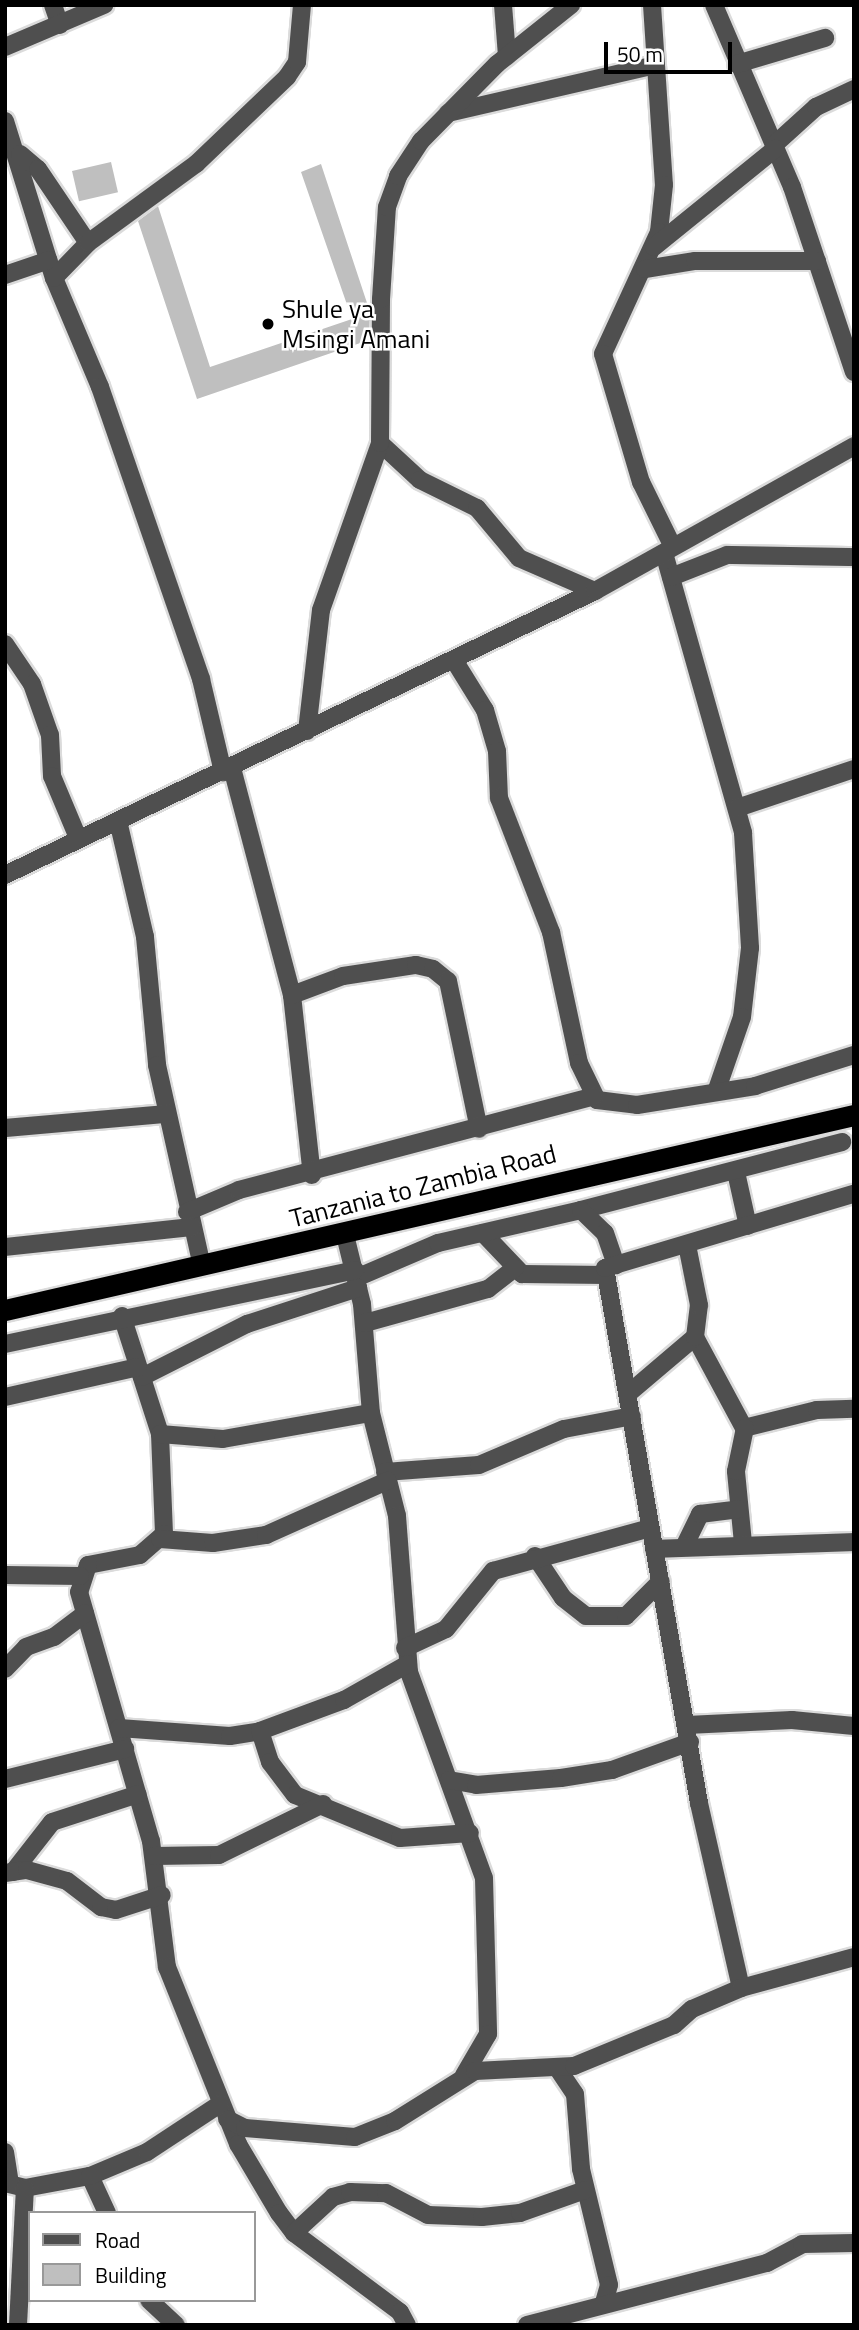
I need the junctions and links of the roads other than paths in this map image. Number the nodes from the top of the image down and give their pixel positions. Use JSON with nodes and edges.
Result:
{"nodes":[{"id":1,"x":53,"y":5,"type":"edge"},
{"id":2,"x":302,"y":5,"type":"edge"},
{"id":3,"x":503,"y":5,"type":"edge"},
{"id":4,"x":571,"y":5,"type":"edge"},
{"id":5,"x":652,"y":5,"type":"edge"},
{"id":6,"x":714,"y":5,"type":"edge"},
{"id":7,"x":103,"y":6,"type":"edge"},
{"id":8,"x":60,"y":25,"type":"junction"},
{"id":9,"x":825,"y":38,"type":"dead end"},
{"id":10,"x":5,"y":47,"type":"edge"},
{"id":11,"x":507,"y":56,"type":"junction"},
{"id":12,"x":737,"y":64,"type":"junction"},
{"id":13,"x":656,"y":65,"type":"junction"},
{"id":14,"x":854,"y":89,"type":"edge"},
{"id":15,"x":448,"y":113,"type":"junction"},
{"id":16,"x":5,"y":121,"type":"edge"},
{"id":17,"x":774,"y":147,"type":"junction"},
{"id":18,"x":20,"y":154,"type":"junction"},
{"id":19,"x":88,"y":243,"type":"junction"},
{"id":20,"x":654,"y":247,"type":"junction"},
{"id":21,"x":49,"y":260,"type":"junction"},
{"id":22,"x":817,"y":261,"type":"junction"},
{"id":23,"x":645,"y":269,"type":"junction"},
{"id":24,"x":5,"y":275,"type":"edge"},
{"id":25,"x":54,"y":278,"type":"junction"},
{"id":26,"x":854,"y":372,"type":"edge"},
{"id":27,"x":380,"y":443,"type":"junction"},
{"id":28,"x":854,"y":446,"type":"edge"},
{"id":29,"x":668,"y":550,"type":"junction"},
{"id":30,"x":854,"y":557,"type":"edge"},
{"id":31,"x":671,"y":577,"type":"junction"},
{"id":32,"x":595,"y":591,"type":"junction"},
{"id":33,"x":5,"y":644,"type":"edge"},
{"id":34,"x":454,"y":660,"type":"junction"},
{"id":35,"x":307,"y":731,"type":"junction"},
{"id":36,"x":854,"y":769,"type":"edge"},
{"id":37,"x":227,"y":770,"type":"junction"},
{"id":38,"x":737,"y":808,"type":"junction"},
{"id":39,"x":119,"y":825,"type":"junction"},
{"id":40,"x":78,"y":838,"type":"junction"},
{"id":41,"x":5,"y":875,"type":"edge"},
{"id":42,"x":292,"y":995,"type":"junction"},
{"id":43,"x":854,"y":1055,"type":"edge"},
{"id":44,"x":716,"y":1092,"type":"junction"},
{"id":45,"x":594,"y":1096,"type":"junction"},
{"id":46,"x":166,"y":1114,"type":"junction"},
{"id":47,"x":854,"y":1115,"type":"edge"},
{"id":48,"x":5,"y":1128,"type":"edge"},
{"id":49,"x":795,"y":1128,"type":"junction"},
{"id":50,"x":479,"y":1129,"type":"junction"},
{"id":51,"x":848,"y":1142,"type":"edge"},
{"id":52,"x":736,"y":1172,"type":"junction"},
{"id":53,"x":312,"y":1175,"type":"junction"},
{"id":54,"x":854,"y":1194,"type":"edge"},
{"id":55,"x":581,"y":1210,"type":"junction"},
{"id":56,"x":190,"y":1219,"type":"junction"},
{"id":57,"x":748,"y":1226,"type":"junction"},
{"id":58,"x":483,"y":1233,"type":"junction"},
{"id":59,"x":345,"y":1235,"type":"junction"},
{"id":60,"x":687,"y":1245,"type":"junction"},
{"id":61,"x":5,"y":1247,"type":"edge"},
{"id":62,"x":202,"y":1266,"type":"junction"},
{"id":63,"x":515,"y":1268,"type":"junction"},
{"id":64,"x":611,"y":1270,"type":"junction"},
{"id":65,"x":356,"y":1279,"type":"junction"},
{"id":66,"x":5,"y":1310,"type":"edge"},
{"id":67,"x":122,"y":1316,"type":"junction"},
{"id":68,"x":365,"y":1323,"type":"junction"},
{"id":69,"x":695,"y":1337,"type":"junction"},
{"id":70,"x":5,"y":1344,"type":"edge"},
{"id":71,"x":140,"y":1372,"type":"junction"},
{"id":72,"x":629,"y":1393,"type":"junction"},
{"id":73,"x":5,"y":1397,"type":"edge"},
{"id":74,"x":854,"y":1409,"type":"edge"},
{"id":75,"x":371,"y":1413,"type":"junction"},
{"id":76,"x":632,"y":1416,"type":"junction"},
{"id":77,"x":745,"y":1428,"type":"junction"},
{"id":78,"x":160,"y":1434,"type":"junction"},
{"id":79,"x":386,"y":1476,"type":"junction"},
{"id":80,"x":738,"y":1509,"type":"junction"},
{"id":81,"x":650,"y":1528,"type":"junction"},
{"id":82,"x":160,"y":1539,"type":"junction"},
{"id":83,"x":854,"y":1542,"type":"edge"},
{"id":84,"x":743,"y":1543,"type":"junction"},
{"id":85,"x":684,"y":1546,"type":"junction"},
{"id":86,"x":654,"y":1549,"type":"junction"},
{"id":87,"x":535,"y":1556,"type":"junction"},
{"id":88,"x":5,"y":1575,"type":"edge"},
{"id":89,"x":80,"y":1576,"type":"junction"},
{"id":90,"x":660,"y":1581,"type":"junction"},
{"id":91,"x":85,"y":1614,"type":"junction"},
{"id":92,"x":406,"y":1656,"type":"junction"},
{"id":93,"x":5,"y":1670,"type":"edge"},
{"id":94,"x":854,"y":1726,"type":"edge"},
{"id":95,"x":120,"y":1728,"type":"junction"},
{"id":96,"x":260,"y":1731,"type":"junction"},
{"id":97,"x":688,"y":1733,"type":"junction"},
{"id":98,"x":125,"y":1749,"type":"junction"},
{"id":99,"x":5,"y":1779,"type":"edge"},
{"id":100,"x":449,"y":1780,"type":"junction"},
{"id":101,"x":138,"y":1794,"type":"junction"},
{"id":102,"x":323,"y":1804,"type":"junction"},
{"id":103,"x":470,"y":1833,"type":"junction"},
{"id":104,"x":154,"y":1856,"type":"junction"},
{"id":105,"x":9,"y":1872,"type":"edge"},
{"id":106,"x":162,"y":1895,"type":"junction"},
{"id":107,"x":854,"y":1957,"type":"edge"},
{"id":108,"x":741,"y":1988,"type":"junction"},
{"id":109,"x":558,"y":2069,"type":"junction"},
{"id":110,"x":464,"y":2075,"type":"junction"},
{"id":111,"x":223,"y":2112,"type":"junction"},
{"id":112,"x":5,"y":2152,"type":"edge"},
{"id":113,"x":90,"y":2176,"type":"junction"},
{"id":114,"x":13,"y":2185,"type":"edge"},
{"id":115,"x":585,"y":2190,"type":"junction"},
{"id":116,"x":106,"y":2211,"type":"edge"},
{"id":117,"x":294,"y":2232,"type":"junction"},
{"id":118,"x":854,"y":2243,"type":"edge"},
{"id":119,"x":151,"y":2302,"type":"edge"},
{"id":120,"x":604,"y":2303,"type":"junction"},
{"id":121,"x":18,"y":2325,"type":"edge"},
{"id":122,"x":176,"y":2325,"type":"edge"},
{"id":123,"x":407,"y":2325,"type":"edge"},
{"id":124,"x":527,"y":2325,"type":"edge"}],
"edges":[{"from":1,"to":8,"type":"street"},
{"from":2,"to":19,"type":"street"},
{"from":3,"to":11,"type":"street"},
{"from":4,"to":11,"type":"street"},
{"from":5,"to":13,"type":"street"},
{"from":6,"to":12,"type":"street"},
{"from":7,"to":8,"type":"street"},
{"from":8,"to":10,"type":"street"},
{"from":9,"to":12,"type":"street"},
{"from":11,"to":15,"type":"street"},
{"from":12,"to":17,"type":"street"},
{"from":13,"to":15,"type":"street"},
{"from":13,"to":20,"type":"street"},
{"from":14,"to":17,"type":"street"},
{"from":15,"to":27,"type":"street"},
{"from":16,"to":18,"type":"street"},
{"from":17,"to":20,"type":"street"},
{"from":17,"to":22,"type":"street"},
{"from":18,"to":19,"type":"street"},
{"from":18,"to":21,"type":"street"},
{"from":19,"to":25,"type":"street"},
{"from":20,"to":23,"type":"street"},
{"from":21,"to":24,"type":"street"},
{"from":21,"to":25,"type":"street"},
{"from":22,"to":23,"type":"street"},
{"from":22,"to":26,"type":"street"},
{"from":23,"to":29,"type":"street"},
{"from":25,"to":37,"type":"street"},
{"from":27,"to":32,"type":"street"},
{"from":27,"to":35,"type":"street"},
{"from":28,"to":29,"type":"street"},
{"from":29,"to":31,"type":"street"},
{"from":29,"to":32,"type":"street"},
{"from":30,"to":31,"type":"street"},
{"from":31,"to":38,"type":"street"},
{"from":32,"to":34,"type":"street"},
{"from":33,"to":40,"type":"street"},
{"from":34,"to":35,"type":"street"},
{"from":34,"to":45,"type":"street"},
{"from":35,"to":37,"type":"street"},
{"from":36,"to":38,"type":"street"},
{"from":37,"to":39,"type":"street"},
{"from":37,"to":42,"type":"street"},
{"from":38,"to":44,"type":"street"},
{"from":39,"to":40,"type":"street"},
{"from":39,"to":46,"type":"street"},
{"from":40,"to":41,"type":"street"},
{"from":42,"to":50,"type":"street"},
{"from":42,"to":53,"type":"street"},
{"from":43,"to":44,"type":"street"},
{"from":44,"to":45,"type":"street"},
{"from":45,"to":50,"type":"street"},
{"from":46,"to":48,"type":"street"},
{"from":46,"to":56,"type":"street"},
{"from":47,"to":49,"type":"highway","name":"Tanzania to Zambia Road"},
{"from":49,"to":51,"type":"street"},
{"from":49,"to":59,"type":"highway","name":"Tanzania to Zambia Road"},
{"from":50,"to":53,"type":"street"},
{"from":51,"to":52,"type":"street"},
{"from":52,"to":55,"type":"street"},
{"from":52,"to":57,"type":"street"},
{"from":53,"to":56,"type":"street"},
{"from":54,"to":57,"type":"street"},
{"from":55,"to":58,"type":"street"},
{"from":55,"to":64,"type":"street"},
{"from":56,"to":61,"type":"street"},
{"from":56,"to":62,"type":"street"},
{"from":57,"to":60,"type":"street"},
{"from":58,"to":63,"type":"street"},
{"from":58,"to":65,"type":"street"},
{"from":59,"to":62,"type":"highway","name":"Tanzania to Zambia Road"},
{"from":59,"to":65,"type":"street"},
{"from":60,"to":64,"type":"street"},
{"from":60,"to":69,"type":"street"},
{"from":62,"to":66,"type":"highway","name":"Tanzania to Zambia Road"},
{"from":63,"to":64,"type":"street"},
{"from":63,"to":68,"type":"street"},
{"from":64,"to":72,"type":"street"},
{"from":65,"to":67,"type":"street"},
{"from":65,"to":68,"type":"street"},
{"from":65,"to":71,"type":"street"},
{"from":67,"to":70,"type":"street"},
{"from":67,"to":71,"type":"street"},
{"from":68,"to":75,"type":"street"},
{"from":69,"to":72,"type":"street"},
{"from":69,"to":77,"type":"street"},
{"from":71,"to":73,"type":"street"},
{"from":71,"to":78,"type":"street"},
{"from":72,"to":76,"type":"street"},
{"from":74,"to":77,"type":"street"},
{"from":75,"to":78,"type":"street"},
{"from":75,"to":79,"type":"street"},
{"from":76,"to":79,"type":"street"},
{"from":76,"to":81,"type":"street"},
{"from":77,"to":80,"type":"street"},
{"from":78,"to":82,"type":"street"},
{"from":79,"to":82,"type":"street"},
{"from":79,"to":92,"type":"street"},
{"from":80,"to":84,"type":"street"},
{"from":80,"to":85,"type":"street"},
{"from":81,"to":86,"type":"street"},
{"from":81,"to":87,"type":"street"},
{"from":82,"to":89,"type":"street"},
{"from":83,"to":84,"type":"street"},
{"from":84,"to":85,"type":"street"},
{"from":85,"to":86,"type":"street"},
{"from":86,"to":90,"type":"street"},
{"from":87,"to":90,"type":"street"},
{"from":87,"to":92,"type":"street"},
{"from":88,"to":89,"type":"street"},
{"from":89,"to":91,"type":"street"},
{"from":90,"to":97,"type":"street"},
{"from":91,"to":93,"type":"street"},
{"from":91,"to":95,"type":"street"},
{"from":92,"to":96,"type":"street"},
{"from":92,"to":100,"type":"street"},
{"from":94,"to":97,"type":"street"},
{"from":95,"to":96,"type":"street"},
{"from":95,"to":98,"type":"street"},
{"from":96,"to":102,"type":"street"},
{"from":97,"to":100,"type":"street"},
{"from":97,"to":108,"type":"street"},
{"from":98,"to":99,"type":"street"},
{"from":98,"to":101,"type":"street"},
{"from":100,"to":103,"type":"street"},
{"from":101,"to":104,"type":"street"},
{"from":101,"to":105,"type":"street"},
{"from":102,"to":103,"type":"street"},
{"from":102,"to":104,"type":"street"},
{"from":103,"to":110,"type":"street"},
{"from":104,"to":106,"type":"street"},
{"from":105,"to":106,"type":"street"},
{"from":106,"to":111,"type":"street"},
{"from":107,"to":108,"type":"street"},
{"from":108,"to":109,"type":"street"},
{"from":109,"to":110,"type":"street"},
{"from":109,"to":115,"type":"street"},
{"from":110,"to":111,"type":"street"},
{"from":111,"to":113,"type":"street"},
{"from":111,"to":117,"type":"street"},
{"from":112,"to":114,"type":"street"},
{"from":113,"to":114,"type":"street"},
{"from":113,"to":116,"type":"street"},
{"from":114,"to":121,"type":"street"},
{"from":115,"to":117,"type":"street"},
{"from":115,"to":120,"type":"street"},
{"from":117,"to":123,"type":"street"},
{"from":118,"to":120,"type":"street"},
{"from":119,"to":122,"type":"street"},
{"from":120,"to":124,"type":"street"}]}
